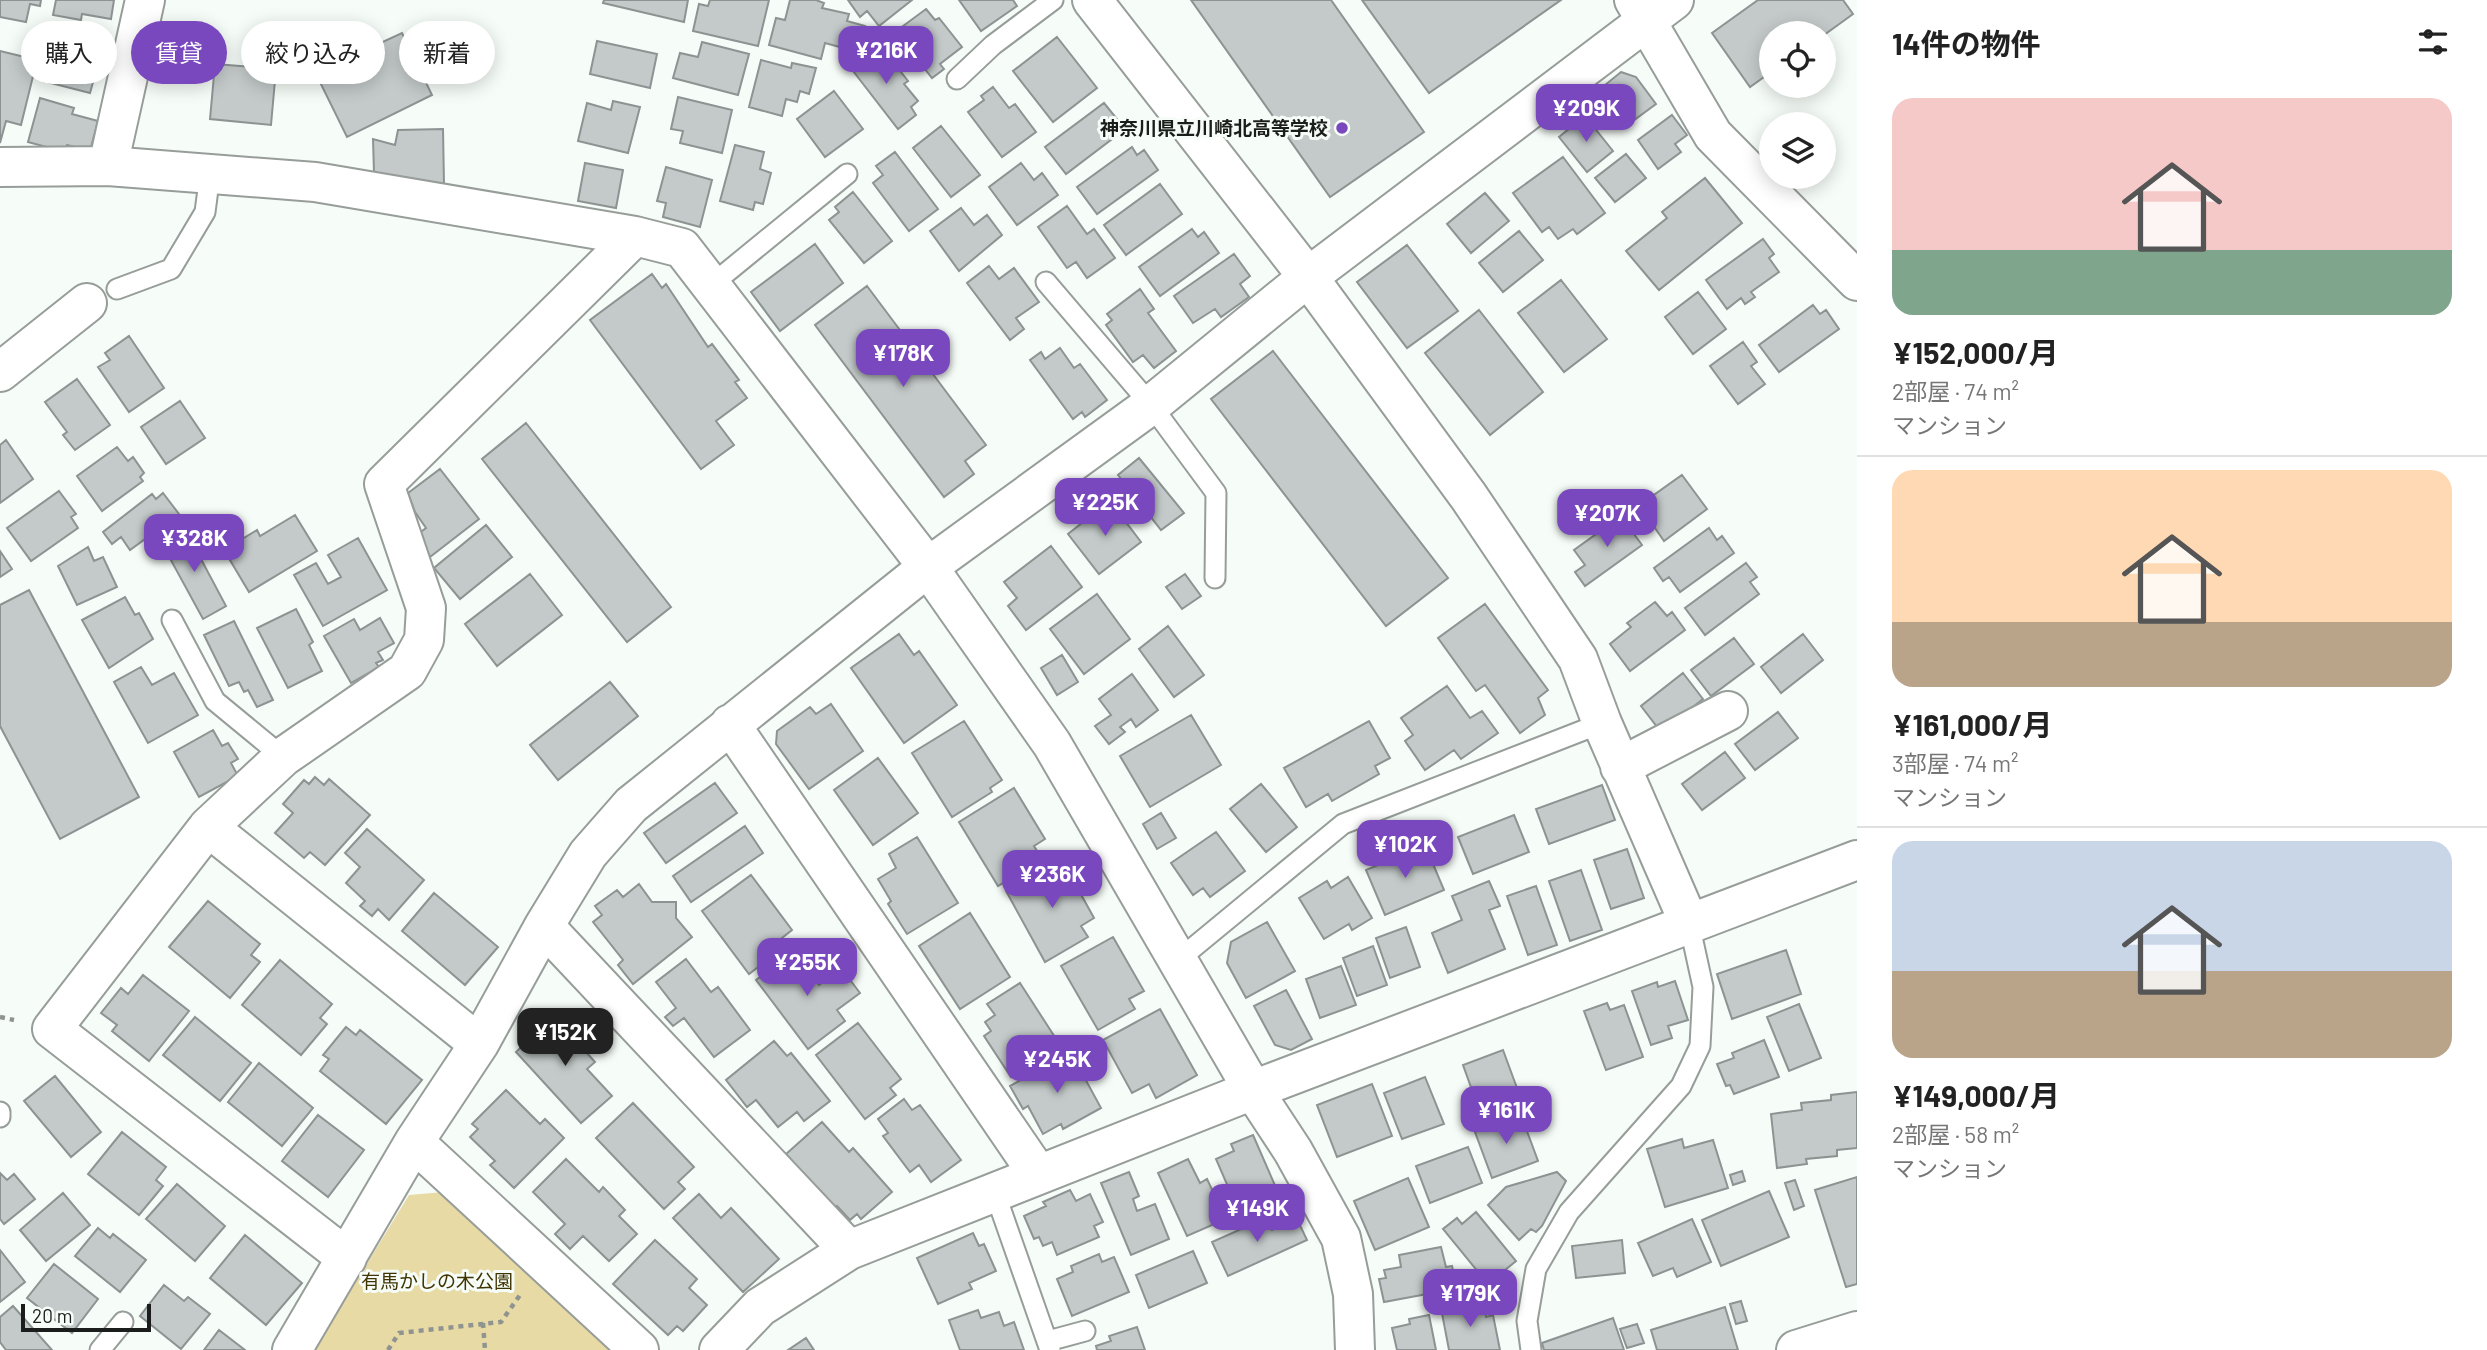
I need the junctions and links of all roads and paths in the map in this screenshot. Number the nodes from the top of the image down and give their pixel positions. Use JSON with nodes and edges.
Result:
{"nodes":[{"id":1,"x":145,"y":0,"type":"edge"},
{"id":2,"x":1053,"y":0,"type":"edge"},
{"id":3,"x":1092,"y":0,"type":"edge"},
{"id":4,"x":1651,"y":7,"type":"edge"},
{"id":5,"x":957,"y":79,"type":"dead end"},
{"id":6,"x":108,"y":166,"type":"junction"},
{"id":7,"x":0,"y":167,"type":"edge"},
{"id":8,"x":209,"y":174,"type":"junction"},
{"id":9,"x":847,"y":174,"type":"dead end"},
{"id":10,"x":635,"y":236,"type":"junction"},
{"id":11,"x":1308,"y":277,"type":"junction"},
{"id":12,"x":1857,"y":281,"type":"edge"},
{"id":13,"x":1046,"y":282,"type":"dead end"},
{"id":14,"x":710,"y":286,"type":"junction"},
{"id":15,"x":102,"y":296,"type":"joint"},
{"id":16,"x":0,"y":372,"type":"edge"},
{"id":17,"x":1151,"y":405,"type":"junction"},
{"id":18,"x":928,"y":567,"type":"junction"},
{"id":19,"x":1215,"y":578,"type":"dead end"},
{"id":20,"x":172,"y":620,"type":"dead end"},
{"id":21,"x":1728,"y":711,"type":"dead end"},
{"id":22,"x":1602,"y":723,"type":"junction"},
{"id":23,"x":730,"y":724,"type":"junction"},
{"id":24,"x":283,"y":757,"type":"junction"},
{"id":25,"x":1620,"y":767,"type":"junction"},
{"id":26,"x":208,"y":827,"type":"junction"},
{"id":27,"x":1857,"y":860,"type":"edge"},
{"id":28,"x":1689,"y":923,"type":"junction"},
{"id":29,"x":544,"y":926,"type":"junction"},
{"id":30,"x":1177,"y":961,"type":"junction"},
{"id":31,"x":479,"y":1044,"type":"junction"},
{"id":32,"x":1253,"y":1090,"type":"junction"},
{"id":33,"x":414,"y":1142,"type":"junction"},
{"id":34,"x":1038,"y":1174,"type":"junction"},
{"id":35,"x":995,"y":1193,"type":"junction"},
{"id":36,"x":849,"y":1250,"type":"junction"},
{"id":37,"x":347,"y":1258,"type":"junction"},
{"id":38,"x":544,"y":1262,"type":"junction"},
{"id":39,"x":123,"y":1322,"type":"dead end"},
{"id":40,"x":483,"y":1322,"type":"junction"},
{"id":41,"x":1085,"y":1331,"type":"dead end"},
{"id":42,"x":1857,"y":1331,"type":"edge"},
{"id":43,"x":1049,"y":1346,"type":"edge"},
{"id":44,"x":100,"y":1350,"type":"edge"},
{"id":45,"x":292,"y":1350,"type":"edge"},
{"id":46,"x":388,"y":1350,"type":"edge"},
{"id":47,"x":485,"y":1350,"type":"edge"},
{"id":48,"x":639,"y":1350,"type":"edge"},
{"id":49,"x":719,"y":1350,"type":"edge"},
{"id":50,"x":1354,"y":1350,"type":"edge"},
{"id":51,"x":1531,"y":1350,"type":"edge"},
{"id":52,"x":1796,"y":1350,"type":"edge"}],
"edges":[{"from":1,"to":6,"type":"street"},
{"from":2,"to":5,"type":"lane"},
{"from":3,"to":11,"type":"street"},
{"from":4,"to":11,"type":"street"},
{"from":4,"to":12,"type":"street"},
{"from":6,"to":7,"type":"street"},
{"from":6,"to":8,"type":"street"},
{"from":8,"to":10,"type":"street"},
{"from":8,"to":15,"type":"lane"},
{"from":9,"to":14,"type":"lane"},
{"from":10,"to":14,"type":"street"},
{"from":10,"to":24,"type":"street"},
{"from":11,"to":17,"type":"street"},
{"from":11,"to":22,"type":"street"},
{"from":13,"to":17,"type":"lane"},
{"from":14,"to":18,"type":"street"},
{"from":15,"to":16,"type":"street"},
{"from":17,"to":18,"type":"street"},
{"from":17,"to":19,"type":"lane"},
{"from":18,"to":23,"type":"street"},
{"from":18,"to":30,"type":"street"},
{"from":20,"to":24,"type":"lane"},
{"from":21,"to":25,"type":"street"},
{"from":22,"to":25,"type":"street"},
{"from":22,"to":30,"type":"lane"},
{"from":23,"to":29,"type":"street"},
{"from":23,"to":34,"type":"street"},
{"from":24,"to":26,"type":"street"},
{"from":25,"to":28,"type":"street"},
{"from":26,"to":31,"type":"street"},
{"from":26,"to":37,"type":"street"},
{"from":27,"to":28,"type":"street"},
{"from":28,"to":32,"type":"street"},
{"from":28,"to":51,"type":"lane"},
{"from":29,"to":31,"type":"street"},
{"from":29,"to":36,"type":"street"},
{"from":30,"to":32,"type":"street"},
{"from":31,"to":33,"type":"street"},
{"from":32,"to":34,"type":"street"},
{"from":32,"to":50,"type":"street"},
{"from":33,"to":37,"type":"street"},
{"from":33,"to":38,"type":"street"},
{"from":34,"to":35,"type":"street"},
{"from":35,"to":36,"type":"street"},
{"from":35,"to":43,"type":"lane"},
{"from":36,"to":49,"type":"street"},
{"from":37,"to":45,"type":"street"},
{"from":38,"to":40,"type":"path"},
{"from":38,"to":48,"type":"street"},
{"from":39,"to":44,"type":"lane"},
{"from":40,"to":46,"type":"path"},
{"from":40,"to":47,"type":"path"},
{"from":41,"to":43,"type":"lane"},
{"from":42,"to":52,"type":"street"}]}
